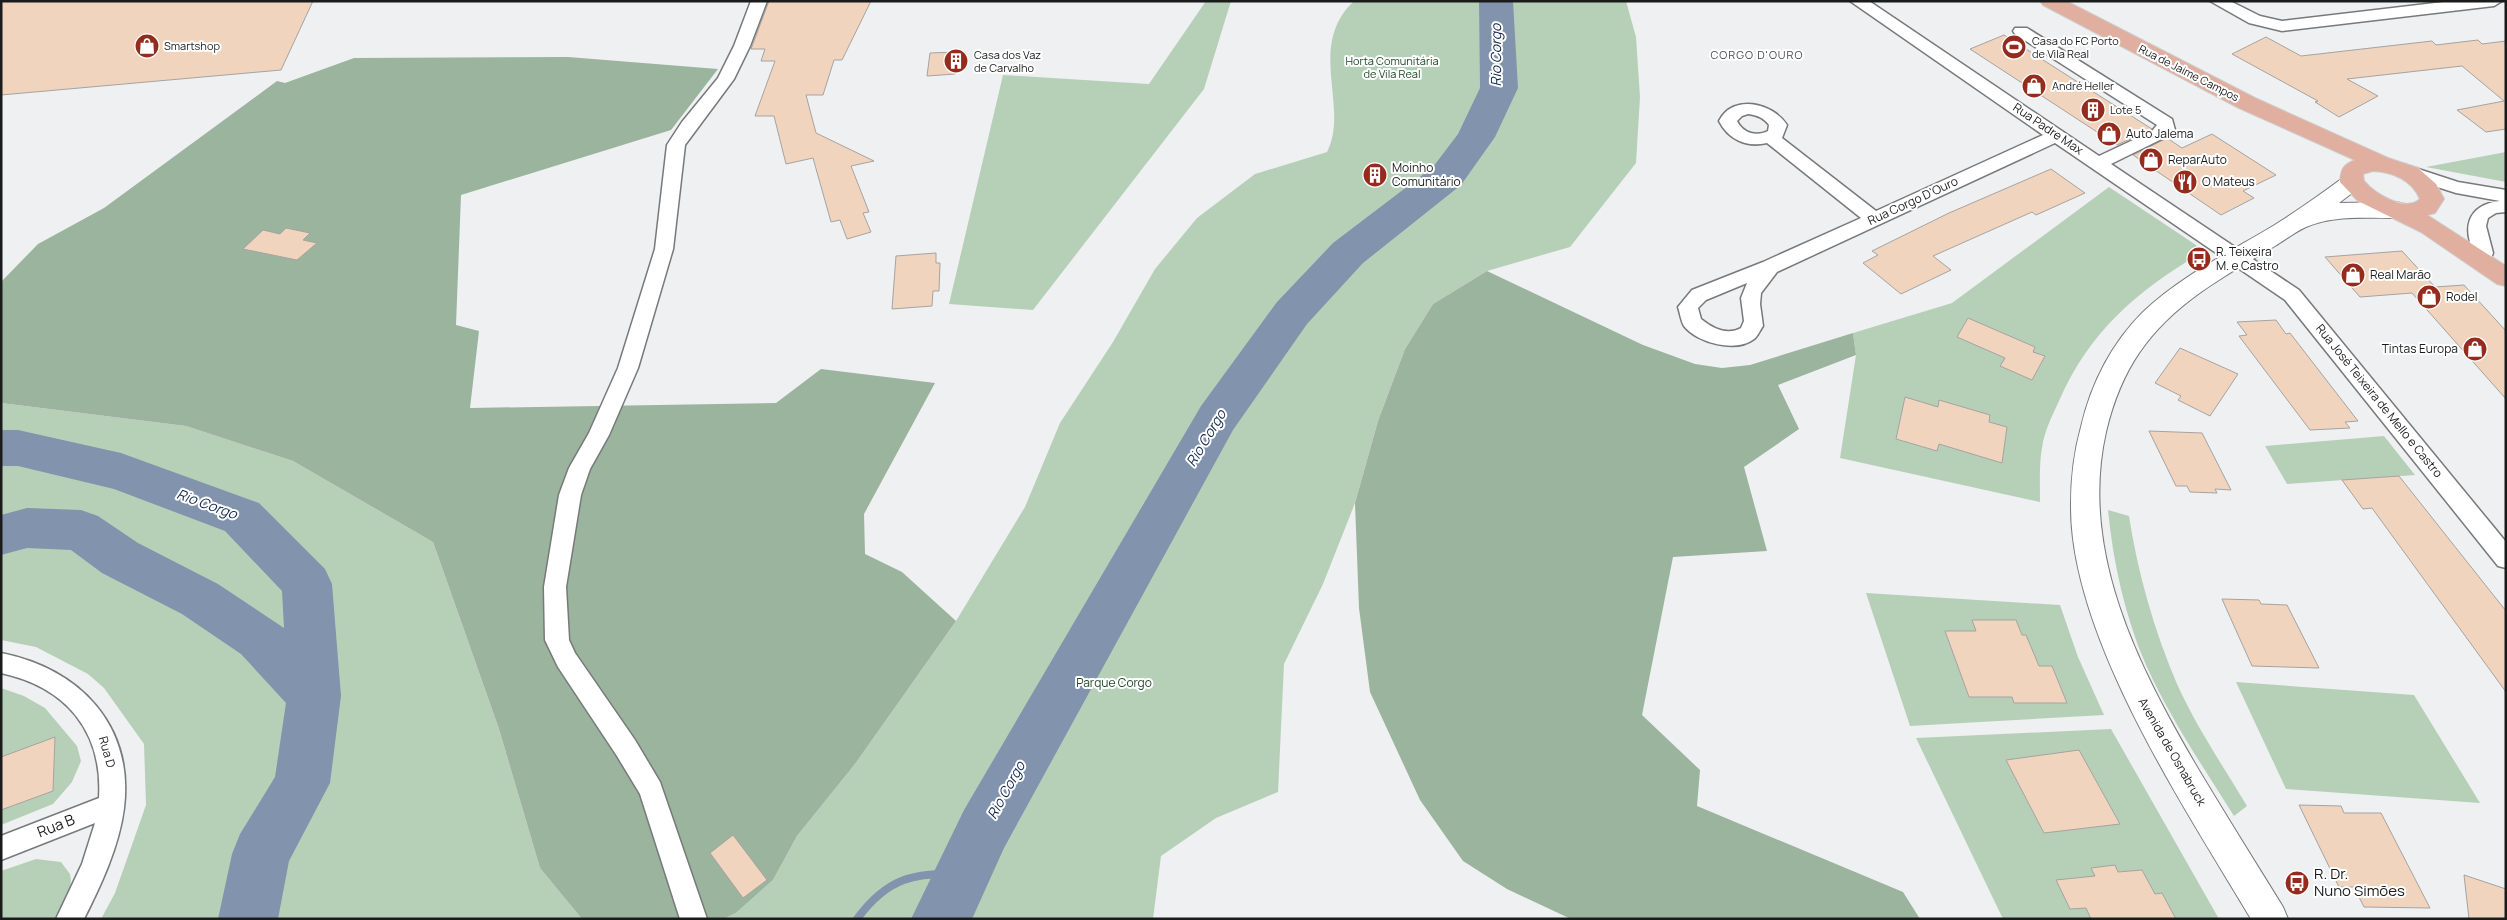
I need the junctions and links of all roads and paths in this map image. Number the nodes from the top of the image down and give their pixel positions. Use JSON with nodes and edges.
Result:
{"nodes":[{"id":1,"x":759,"y":1,"type":"edge"},
{"id":2,"x":1858,"y":1,"type":"edge"},
{"id":3,"x":2050,"y":1,"type":"edge"},
{"id":4,"x":2218,"y":1,"type":"edge"},
{"id":5,"x":2494,"y":1,"type":"edge"},
{"id":6,"x":2021,"y":31,"type":"dead end"},
{"id":7,"x":2248,"y":103,"type":"junction"},
{"id":8,"x":2057,"y":135,"type":"junction"},
{"id":9,"x":1771,"y":138,"type":"dead end"},
{"id":10,"x":2098,"y":163,"type":"junction"},
{"id":11,"x":2388,"y":165,"type":"junction"},
{"id":12,"x":2351,"y":179,"type":"junction"},
{"id":13,"x":2485,"y":193,"type":"junction"},
{"id":14,"x":2506,"y":196,"type":"edge"},
{"id":15,"x":2432,"y":200,"type":"junction"},
{"id":16,"x":2506,"y":206,"type":"edge"},
{"id":17,"x":2396,"y":210,"type":"junction"},
{"id":18,"x":1874,"y":219,"type":"junction"},
{"id":19,"x":2297,"y":222,"type":"junction"},
{"id":20,"x":2484,"y":252,"type":"junction"},
{"id":21,"x":2238,"y":257,"type":"junction"},
{"id":22,"x":1770,"y":267,"type":"junction"},
{"id":23,"x":2506,"y":277,"type":"edge"},
{"id":24,"x":2506,"y":559,"type":"edge"},
{"id":25,"x":1,"y":663,"type":"edge"},
{"id":26,"x":111,"y":805,"type":"junction"},
{"id":27,"x":1,"y":848,"type":"edge"},
{"id":28,"x":69,"y":919,"type":"edge"},
{"id":29,"x":694,"y":919,"type":"edge"},
{"id":30,"x":2271,"y":919,"type":"edge"}],
"edges":[{"from":1,"to":29,"type":"street"},
{"from":2,"to":8,"type":"street","name":"Rua Padre Max"},
{"from":3,"to":7,"type":"main road","name":"Rua de Jaime Campos"},
{"from":4,"to":5,"type":"street"},
{"from":6,"to":10,"type":"street"},
{"from":7,"to":11,"type":"main road"},
{"from":7,"to":12,"type":"main road"},
{"from":8,"to":10,"type":"street","name":"Rua Padre Max"},
{"from":8,"to":18,"type":"street","name":"Rua Corgo D'Ouro"},
{"from":9,"to":18,"type":"street"},
{"from":10,"to":21,"type":"street","name":"Rua Padre Max"},
{"from":11,"to":12,"type":"main road"},
{"from":11,"to":13,"type":"street"},
{"from":11,"to":15,"type":"main road"},
{"from":12,"to":17,"type":"main road"},
{"from":12,"to":19,"type":"main road"},
{"from":13,"to":14,"type":"street"},
{"from":13,"to":15,"type":"street"},
{"from":15,"to":17,"type":"main road"},
{"from":15,"to":20,"type":"main road"},
{"from":16,"to":20,"type":"street"},
{"from":17,"to":19,"type":"main road"},
{"from":17,"to":23,"type":"main road"},
{"from":18,"to":22,"type":"street","name":"Rua Corgo D'Ouro"},
{"from":19,"to":21,"type":"main road","name":"Avenida de Osnabruck"},
{"from":20,"to":23,"type":"main road"},
{"from":21,"to":24,"type":"street","name":"Rua José Teixeira de Mello e Castro"},
{"from":21,"to":30,"type":"main road","name":"Avenida de Osnabruck"},
{"from":22,"to":22,"type":"street","name":"Rua Corgo D'Ouro"},
{"from":25,"to":26,"type":"street","name":"Rua D"},
{"from":26,"to":27,"type":"street","name":"Rua B"},
{"from":26,"to":28,"type":"street","name":"Rua D"}]}
